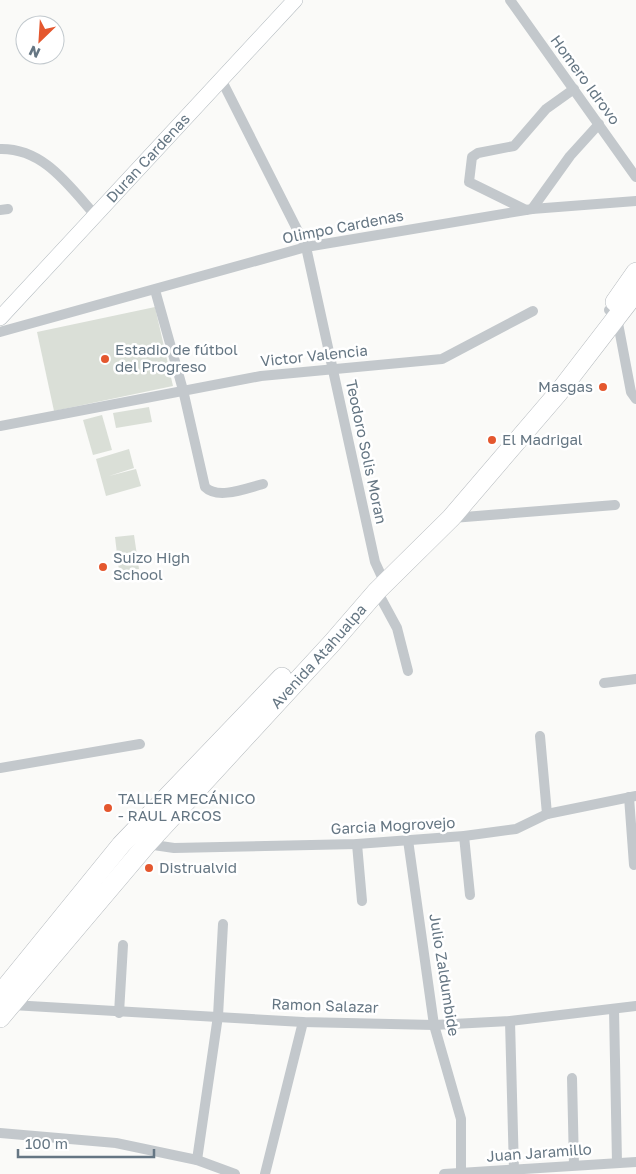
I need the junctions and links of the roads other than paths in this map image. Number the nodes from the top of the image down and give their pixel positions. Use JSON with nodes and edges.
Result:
{"nodes":[{"id":1,"x":295,"y":0,"type":"edge"},
{"id":2,"x":510,"y":0,"type":"edge"},
{"id":3,"x":220,"y":80,"type":"junction"},
{"id":4,"x":574,"y":89,"type":"junction"},
{"id":5,"x":598,"y":124,"type":"junction"},
{"id":6,"x":0,"y":149,"type":"edge"},
{"id":7,"x":636,"y":177,"type":"edge"},
{"id":8,"x":636,"y":201,"type":"edge"},
{"id":9,"x":529,"y":210,"type":"junction"},
{"id":10,"x":96,"y":216,"type":"junction"},
{"id":11,"x":306,"y":247,"type":"junction"},
{"id":12,"x":636,"y":272,"type":"edge"},
{"id":13,"x":155,"y":290,"type":"junction"},
{"id":14,"x":635,"y":295,"type":"edge"},
{"id":15,"x":533,"y":311,"type":"dead end"},
{"id":16,"x":613,"y":314,"type":"junction"},
{"id":17,"x":0,"y":318,"type":"edge"},
{"id":18,"x":0,"y":332,"type":"edge"},
{"id":19,"x":332,"y":369,"type":"junction"},
{"id":20,"x":183,"y":390,"type":"junction"},
{"id":21,"x":636,"y":399,"type":"edge"},
{"id":22,"x":0,"y":426,"type":"edge"},
{"id":23,"x":263,"y":484,"type":"dead end"},
{"id":24,"x":615,"y":505,"type":"dead end"},
{"id":25,"x":451,"y":518,"type":"junction"},
{"id":26,"x":379,"y":583,"type":"junction"},
{"id":27,"x":408,"y":671,"type":"dead end"},
{"id":28,"x":636,"y":678,"type":"edge"},
{"id":29,"x":604,"y":683,"type":"dead end"},
{"id":30,"x":540,"y":736,"type":"dead end"},
{"id":31,"x":140,"y":744,"type":"dead end"},
{"id":32,"x":0,"y":768,"type":"edge"},
{"id":33,"x":632,"y":796,"type":"edge"},
{"id":34,"x":547,"y":814,"type":"junction"},
{"id":35,"x":464,"y":836,"type":"junction"},
{"id":36,"x":408,"y":840,"type":"junction"},
{"id":37,"x":147,"y":844,"type":"junction"},
{"id":38,"x":357,"y":844,"type":"junction"},
{"id":39,"x":634,"y":865,"type":"dead end"},
{"id":40,"x":470,"y":895,"type":"dead end"},
{"id":41,"x":362,"y":901,"type":"dead end"},
{"id":42,"x":223,"y":924,"type":"dead end"},
{"id":43,"x":123,"y":945,"type":"dead end"},
{"id":44,"x":4,"y":1006,"type":"edge"},
{"id":45,"x":636,"y":1006,"type":"edge"},
{"id":46,"x":614,"y":1009,"type":"junction"},
{"id":47,"x":119,"y":1012,"type":"junction"},
{"id":48,"x":218,"y":1016,"type":"junction"},
{"id":49,"x":510,"y":1021,"type":"junction"},
{"id":50,"x":303,"y":1022,"type":"junction"},
{"id":51,"x":434,"y":1025,"type":"junction"},
{"id":52,"x":572,"y":1078,"type":"dead end"},
{"id":53,"x":0,"y":1133,"type":"edge"},
{"id":54,"x":197,"y":1160,"type":"junction"},
{"id":55,"x":636,"y":1162,"type":"edge"},
{"id":56,"x":617,"y":1163,"type":"junction"},
{"id":57,"x":574,"y":1165,"type":"junction"},
{"id":58,"x":584,"y":1169,"type":"edge"},
{"id":59,"x":514,"y":1171,"type":"junction"},
{"id":60,"x":461,"y":1172,"type":"junction"},
{"id":61,"x":236,"y":1174,"type":"edge"},
{"id":62,"x":265,"y":1174,"type":"edge"},
{"id":63,"x":444,"y":1174,"type":"edge"}],
"edges":[{"from":1,"to":3,"type":"street","name":"Duran Cardenas"},
{"from":2,"to":4,"type":"street","name":"Homero Idrovo"},
{"from":3,"to":10,"type":"street","name":"Duran Cardenas"},
{"from":3,"to":11,"type":"street","name":"Teodoro Solis Moran"},
{"from":4,"to":5,"type":"street","name":"Homero Idrovo"},
{"from":4,"to":9,"type":"street"},
{"from":5,"to":7,"type":"street","name":"Homero Idrovo"},
{"from":5,"to":9,"type":"street"},
{"from":6,"to":10,"type":"street"},
{"from":8,"to":9,"type":"street","name":"Olimpo Cardenas"},
{"from":9,"to":11,"type":"street","name":"Olimpo Cardenas"},
{"from":10,"to":17,"type":"street","name":"Duran Cardenas"},
{"from":11,"to":13,"type":"street","name":"Olimpo Cardenas"},
{"from":11,"to":19,"type":"street","name":"Teodoro Solis Moran"},
{"from":12,"to":16,"type":"highway","name":"Avenida Atahualpa"},
{"from":13,"to":18,"type":"street","name":"Olimpo Cardenas"},
{"from":13,"to":20,"type":"street"},
{"from":14,"to":16,"type":"highway","name":"Avenida Atahualpa"},
{"from":15,"to":19,"type":"street","name":"Victor Valencia"},
{"from":16,"to":21,"type":"street"},
{"from":16,"to":25,"type":"highway","name":"Avenida Atahualpa"},
{"from":16,"to":26,"type":"highway","name":"Avenida Atahualpa"},
{"from":19,"to":20,"type":"street","name":"Victor Valencia"},
{"from":19,"to":26,"type":"street","name":"Teodoro Solis Moran"},
{"from":20,"to":22,"type":"street","name":"Victor Valencia"},
{"from":20,"to":23,"type":"street"},
{"from":24,"to":25,"type":"street"},
{"from":25,"to":26,"type":"highway","name":"Avenida Atahualpa"},
{"from":26,"to":27,"type":"street","name":"Teodoro Solis Moran"},
{"from":26,"to":37,"type":"highway","name":"Avenida Atahualpa"},
{"from":26,"to":44,"type":"highway","name":"Avenida Atahualpa"},
{"from":28,"to":29,"type":"street"},
{"from":30,"to":34,"type":"street"},
{"from":31,"to":32,"type":"street"},
{"from":33,"to":34,"type":"street","name":"Garcia Mogrovejo"},
{"from":33,"to":39,"type":"street"},
{"from":34,"to":35,"type":"street","name":"Garcia Mogrovejo"},
{"from":35,"to":36,"type":"street","name":"Garcia Mogrovejo"},
{"from":35,"to":40,"type":"street"},
{"from":36,"to":38,"type":"street","name":"Garcia Mogrovejo"},
{"from":36,"to":51,"type":"street","name":"Julio Zaldumbide"},
{"from":37,"to":38,"type":"street","name":"Garcia Mogrovejo"},
{"from":37,"to":44,"type":"highway","name":"Avenida Atahualpa"},
{"from":38,"to":41,"type":"street"},
{"from":42,"to":48,"type":"street"},
{"from":43,"to":47,"type":"street"},
{"from":44,"to":47,"type":"street","name":"Ramon Salazar"},
{"from":45,"to":46,"type":"street","name":"Ramon Salazar"},
{"from":46,"to":49,"type":"street","name":"Ramon Salazar"},
{"from":46,"to":56,"type":"street"},
{"from":47,"to":48,"type":"street","name":"Ramon Salazar"},
{"from":48,"to":50,"type":"street","name":"Ramon Salazar"},
{"from":48,"to":54,"type":"street"},
{"from":49,"to":51,"type":"street","name":"Ramon Salazar"},
{"from":49,"to":59,"type":"street"},
{"from":50,"to":51,"type":"street","name":"Ramon Salazar"},
{"from":50,"to":62,"type":"street"},
{"from":51,"to":60,"type":"street","name":"Julio Zaldumbide"},
{"from":52,"to":57,"type":"street"},
{"from":53,"to":54,"type":"street"},
{"from":54,"to":61,"type":"street"},
{"from":55,"to":56,"type":"street","name":"Juan Jaramillo"},
{"from":56,"to":58,"type":"street","name":"Juan Jaramillo"},
{"from":57,"to":58,"type":"street","name":"Juan Jaramillo"},
{"from":57,"to":59,"type":"street","name":"Juan Jaramillo"},
{"from":59,"to":60,"type":"street","name":"Juan Jaramillo"},
{"from":60,"to":63,"type":"street","name":"Juan Jaramillo"}]}
